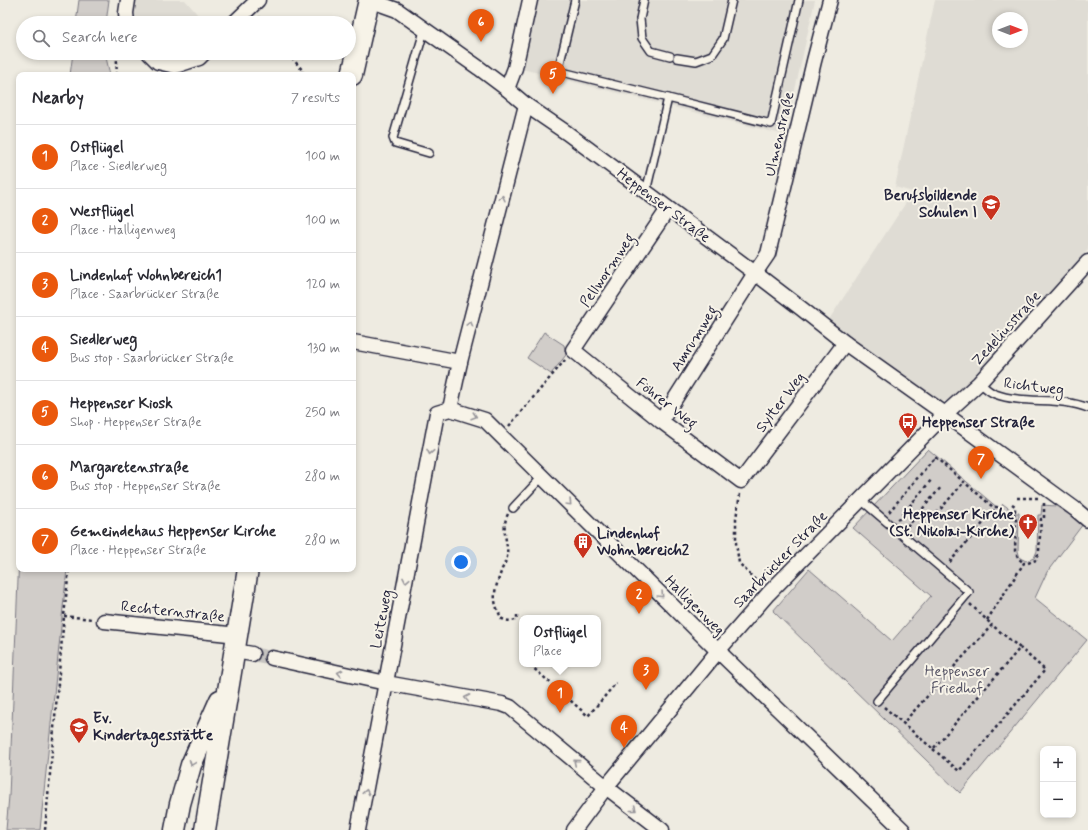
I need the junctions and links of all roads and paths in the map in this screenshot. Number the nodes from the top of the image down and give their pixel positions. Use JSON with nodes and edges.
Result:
{"nodes":[{"id":1,"x":128,"y":0,"type":"edge"},
{"id":2,"x":258,"y":0,"type":"edge"},
{"id":3,"x":369,"y":0,"type":"edge"},
{"id":4,"x":530,"y":0,"type":"edge"},
{"id":5,"x":574,"y":0,"type":"edge"},
{"id":6,"x":644,"y":0,"type":"edge"},
{"id":7,"x":732,"y":0,"type":"edge"},
{"id":8,"x":799,"y":0,"type":"edge"},
{"id":9,"x":830,"y":0,"type":"edge"},
{"id":10,"x":126,"y":16,"type":"edge"},
{"id":11,"x":241,"y":16,"type":"edge"},
{"id":12,"x":424,"y":31,"type":"junction"},
{"id":13,"x":356,"y":57,"type":"edge"},
{"id":14,"x":116,"y":60,"type":"edge"},
{"id":15,"x":156,"y":60,"type":"edge"},
{"id":16,"x":193,"y":60,"type":"edge"},
{"id":17,"x":294,"y":60,"type":"edge"},
{"id":18,"x":355,"y":60,"type":"edge"},
{"id":19,"x":116,"y":72,"type":"edge"},
{"id":20,"x":303,"y":72,"type":"edge"},
{"id":21,"x":353,"y":72,"type":"edge"},
{"id":22,"x":507,"y":88,"type":"junction"},
{"id":23,"x":668,"y":98,"type":"junction"},
{"id":24,"x":526,"y":105,"type":"junction"},
{"id":25,"x":429,"y":153,"type":"dead end"},
{"id":26,"x":646,"y":192,"type":"junction"},
{"id":27,"x":668,"y":209,"type":"junction"},
{"id":28,"x":1088,"y":262,"type":"edge"},
{"id":29,"x":755,"y":273,"type":"junction"},
{"id":30,"x":356,"y":343,"type":"edge"},
{"id":31,"x":845,"y":343,"type":"junction"},
{"id":32,"x":573,"y":350,"type":"junction"},
{"id":33,"x":460,"y":362,"type":"junction"},
{"id":34,"x":979,"y":383,"type":"junction"},
{"id":35,"x":1088,"y":408,"type":"edge"},
{"id":36,"x":444,"y":411,"type":"junction"},
{"id":37,"x":945,"y":414,"type":"junction"},
{"id":38,"x":661,"y":421,"type":"junction"},
{"id":39,"x":501,"y":436,"type":"junction"},
{"id":40,"x":542,"y":477,"type":"junction"},
{"id":41,"x":932,"y":479,"type":"dead end"},
{"id":42,"x":742,"y":481,"type":"junction"},
{"id":43,"x":964,"y":482,"type":"junction"},
{"id":44,"x":942,"y":486,"type":"dead end"},
{"id":45,"x":1017,"y":498,"type":"dead end"},
{"id":46,"x":861,"y":500,"type":"junction"},
{"id":47,"x":1012,"y":504,"type":"dead end"},
{"id":48,"x":513,"y":508,"type":"joint"},
{"id":49,"x":883,"y":518,"type":"junction"},
{"id":50,"x":1088,"y":520,"type":"edge"},
{"id":51,"x":892,"y":526,"type":"junction"},
{"id":52,"x":901,"y":534,"type":"junction"},
{"id":53,"x":912,"y":543,"type":"junction"},
{"id":54,"x":1024,"y":563,"type":"junction"},
{"id":55,"x":943,"y":570,"type":"junction"},
{"id":56,"x":69,"y":572,"type":"edge"},
{"id":57,"x":248,"y":572,"type":"edge"},
{"id":58,"x":768,"y":594,"type":"junction"},
{"id":59,"x":964,"y":599,"type":"junction"},
{"id":60,"x":517,"y":615,"type":"dead end"},
{"id":61,"x":64,"y":616,"type":"junction"},
{"id":62,"x":987,"y":620,"type":"junction"},
{"id":63,"x":104,"y":621,"type":"joint"},
{"id":64,"x":992,"y":624,"type":"junction"},
{"id":65,"x":241,"y":647,"type":"junction"},
{"id":66,"x":1020,"y":648,"type":"junction"},
{"id":67,"x":718,"y":651,"type":"junction"},
{"id":68,"x":272,"y":658,"type":"tunnel mouth"},
{"id":69,"x":532,"y":667,"type":"edge"},
{"id":70,"x":231,"y":676,"type":"junction"},
{"id":71,"x":386,"y":683,"type":"junction"},
{"id":72,"x":616,"y":683,"type":"dead end"},
{"id":73,"x":877,"y":701,"type":"joint"},
{"id":74,"x":903,"y":723,"type":"junction"},
{"id":75,"x":933,"y":749,"type":"junction"},
{"id":76,"x":606,"y":787,"type":"junction"},
{"id":77,"x":45,"y":830,"type":"edge"},
{"id":78,"x":175,"y":830,"type":"edge"},
{"id":79,"x":206,"y":830,"type":"edge"},
{"id":80,"x":358,"y":830,"type":"edge"},
{"id":81,"x":574,"y":830,"type":"edge"},
{"id":82,"x":662,"y":830,"type":"edge"},
{"id":83,"x":903,"y":830,"type":"edge"}],
"edges":[{"from":1,"to":10,"type":"street"},
{"from":2,"to":11,"type":"street"},
{"from":3,"to":12,"type":"street","name":"Heppenser Straße"},
{"from":3,"to":13,"type":"main road"},
{"from":4,"to":22,"type":"street"},
{"from":5,"to":23,"type":"lane"},
{"from":6,"to":7,"type":"lane"},
{"from":8,"to":23,"type":"lane"},
{"from":9,"to":29,"type":"street","name":"Ulmenstraße"},
{"from":12,"to":22,"type":"street","name":"Heppenser Straße"},
{"from":12,"to":25,"type":"lane"},
{"from":14,"to":19,"type":"path"},
{"from":15,"to":16,"type":"street"},
{"from":17,"to":20,"type":"path"},
{"from":18,"to":21,"type":"main road"},
{"from":22,"to":24,"type":"street","name":"Heppenser Straße"},
{"from":23,"to":26,"type":"lane"},
{"from":24,"to":26,"type":"street","name":"Heppenser Straße"},
{"from":33,"to":24,"type":"street","name":"Leiteweg","one_way":true},
{"from":26,"to":27,"type":"street","name":"Heppenser Straße"},
{"from":27,"to":29,"type":"street","name":"Heppenser Straße"},
{"from":27,"to":32,"type":"street","name":"Pellwormweg"},
{"from":28,"to":34,"type":"street","name":"Zedeliusstraße"},
{"from":29,"to":31,"type":"street","name":"Heppenser Straße"},
{"from":29,"to":38,"type":"street","name":"Amrumweg"},
{"from":30,"to":33,"type":"street"},
{"from":31,"to":37,"type":"street","name":"Heppenser Straße"},
{"from":31,"to":42,"type":"street","name":"Sylter Weg"},
{"from":32,"to":38,"type":"street","name":"Föhrer Weg"},
{"from":32,"to":39,"type":"path"},
{"from":33,"to":36,"type":"street","name":"Leiteweg"},
{"from":34,"to":35,"type":"lane","name":"Richtweg"},
{"from":34,"to":37,"type":"street","name":"Zedeliusstraße"},
{"from":36,"to":39,"type":"street","name":"Halligenweg","one_way":true},
{"from":36,"to":71,"type":"street","name":"Leiteweg","one_way":true},
{"from":37,"to":46,"type":"street","name":"Saarbrücker Straße"},
{"from":37,"to":50,"type":"street","name":"Heppenser Straße"},
{"from":38,"to":42,"type":"street","name":"Föhrer Weg"},
{"from":39,"to":40,"type":"street","name":"Halligenweg"},
{"from":40,"to":48,"type":"lane"},
{"from":40,"to":67,"type":"street","name":"Halligenweg","one_way":true},
{"from":41,"to":51,"type":"path"},
{"from":42,"to":58,"type":"path"},
{"from":43,"to":49,"type":"path"},
{"from":43,"to":53,"type":"path"},
{"from":43,"to":55,"type":"path"},
{"from":44,"to":52,"type":"path"},
{"from":45,"to":54,"type":"path"},
{"from":46,"to":49,"type":"lane"},
{"from":46,"to":58,"type":"street","name":"Saarbrücker Straße"},
{"from":47,"to":54,"type":"path"},
{"from":48,"to":60,"type":"path"},
{"from":49,"to":51,"type":"lane"},
{"from":51,"to":52,"type":"lane"},
{"from":52,"to":53,"type":"lane"},
{"from":53,"to":55,"type":"lane"},
{"from":54,"to":62,"type":"path"},
{"from":55,"to":59,"type":"lane"},
{"from":56,"to":61,"type":"path"},
{"from":57,"to":65,"type":"main road"},
{"from":58,"to":67,"type":"street","name":"Saarbrücker Straße"},
{"from":59,"to":62,"type":"path"},
{"from":59,"to":73,"type":"lane"},
{"from":61,"to":63,"type":"path"},
{"from":61,"to":77,"type":"path"},
{"from":62,"to":64,"type":"path"},
{"from":63,"to":65,"type":"street","name":"Rechternstraße"},
{"from":64,"to":66,"type":"path"},
{"from":64,"to":74,"type":"path"},
{"from":65,"to":70,"type":"main road"},
{"from":66,"to":75,"type":"path"},
{"from":66,"to":75,"type":"path"},
{"from":67,"to":76,"type":"street","name":"Saarbrücker Straße"},
{"from":67,"to":83,"type":"street","name":"Halligenweg"},
{"from":71,"to":68,"type":"street","one_way":true},
{"from":69,"to":72,"type":"path"},
{"from":70,"to":78,"type":"main road","one_way":true},
{"from":70,"to":79,"type":"main road"},
{"from":76,"to":71,"type":"street","one_way":true},
{"from":80,"to":71,"type":"street","name":"Leiteweg","one_way":true},
{"from":73,"to":74,"type":"path"},
{"from":74,"to":75,"type":"path"},
{"from":76,"to":81,"type":"street","name":"Saarbrücker Straße"},
{"from":76,"to":82,"type":"street","one_way":true}]}
